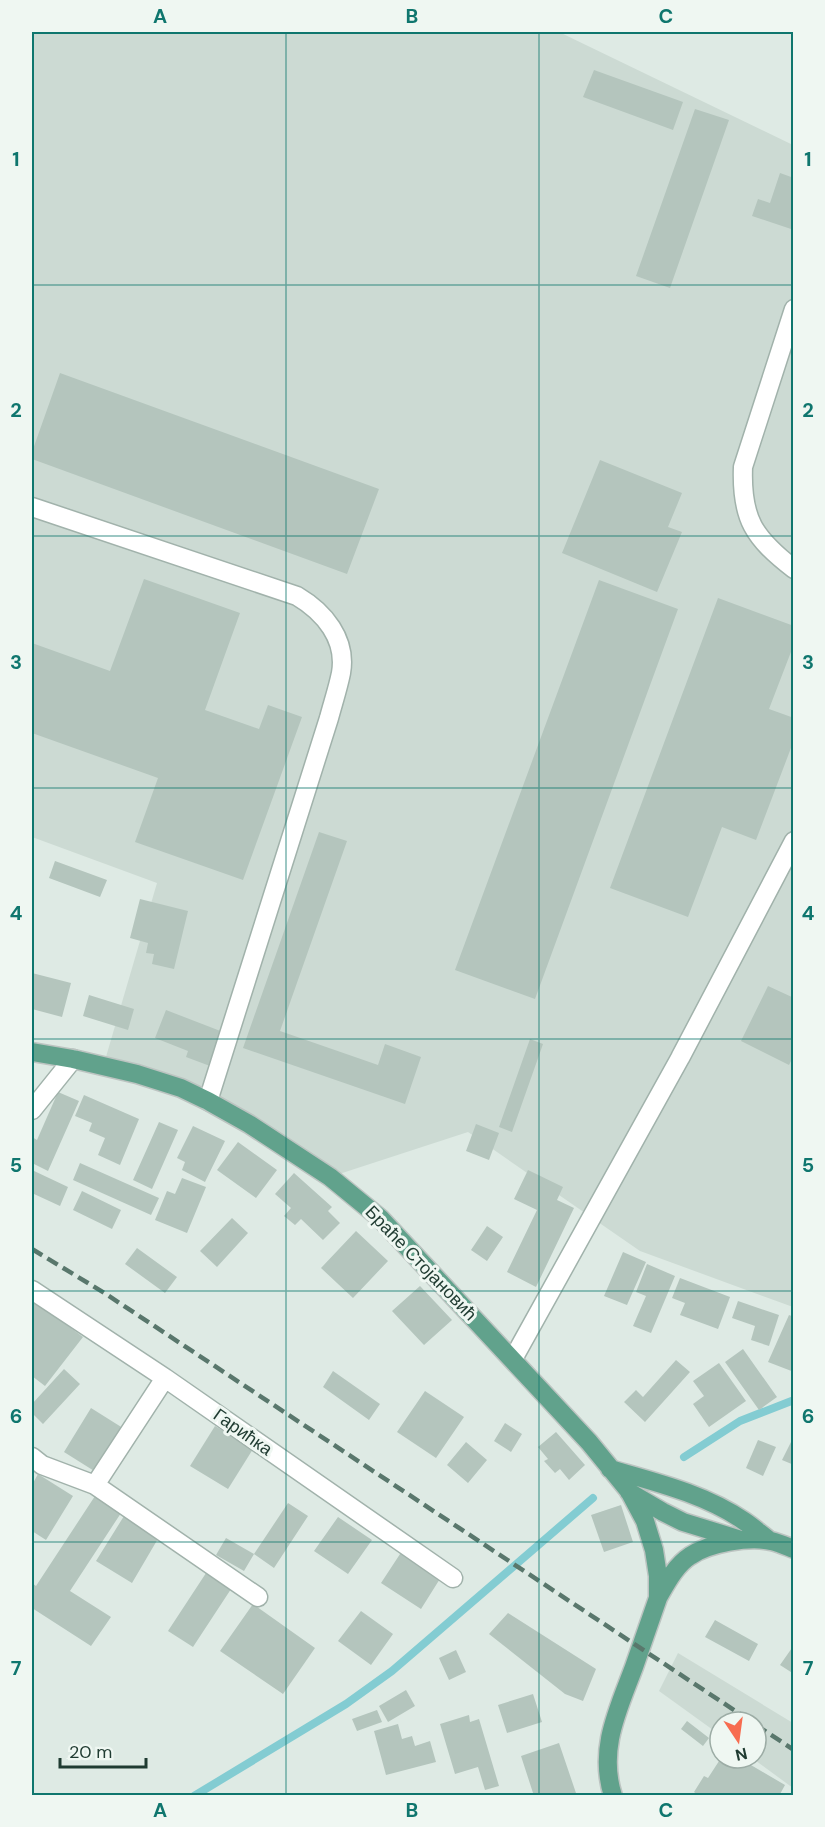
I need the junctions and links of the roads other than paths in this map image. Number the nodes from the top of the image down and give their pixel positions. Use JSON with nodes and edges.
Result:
{"nodes":[{"id":1,"x":794,"y":309,"type":"edge"},
{"id":2,"x":32,"y":507,"type":"edge"},
{"id":3,"x":794,"y":569,"type":"edge"},
{"id":4,"x":794,"y":841,"type":"edge"},
{"id":5,"x":32,"y":1052,"type":"edge"},
{"id":6,"x":72,"y":1059,"type":"junction"},
{"id":7,"x":208,"y":1101,"type":"junction"},
{"id":8,"x":32,"y":1110,"type":"edge"},
{"id":9,"x":32,"y":1290,"type":"edge"},
{"id":10,"x":513,"y":1359,"type":"junction"},
{"id":11,"x":165,"y":1378,"type":"junction"},
{"id":12,"x":32,"y":1457,"type":"edge"},
{"id":13,"x":610,"y":1469,"type":"junction"},
{"id":14,"x":95,"y":1485,"type":"junction"},
{"id":15,"x":629,"y":1491,"type":"junction"},
{"id":16,"x":743,"y":1540,"type":"junction"},
{"id":17,"x":770,"y":1541,"type":"junction"},
{"id":18,"x":794,"y":1549,"type":"edge"},
{"id":19,"x":453,"y":1578,"type":"dead end"},
{"id":20,"x":258,"y":1597,"type":"dead end"},
{"id":21,"x":658,"y":1598,"type":"junction"},
{"id":22,"x":613,"y":1796,"type":"edge"}],
"edges":[{"from":1,"to":3,"type":"street"},
{"from":2,"to":7,"type":"street"},
{"from":4,"to":10,"type":"street"},
{"from":5,"to":6,"type":"main road","name":"Браће Стојановић"},
{"from":6,"to":7,"type":"main road","name":"Браће Стојановић"},
{"from":6,"to":8,"type":"street"},
{"from":7,"to":10,"type":"main road","name":"Браће Стојановић"},
{"from":9,"to":11,"type":"street","name":"Гарићка"},
{"from":10,"to":13,"type":"main road","name":"Браће Стојановић"},
{"from":11,"to":14,"type":"street"},
{"from":11,"to":19,"type":"street","name":"Гарићка"},
{"from":12,"to":14,"type":"street"},
{"from":13,"to":15,"type":"main road","name":"Браће Стојановић"},
{"from":13,"to":17,"type":"main road"},
{"from":14,"to":20,"type":"street"},
{"from":15,"to":16,"type":"main road","name":"Браће Стојановић"},
{"from":15,"to":21,"type":"main road","name":"Браће Стојановић"},
{"from":16,"to":17,"type":"main road"},
{"from":16,"to":21,"type":"main road"},
{"from":17,"to":18,"type":"main road"},
{"from":21,"to":22,"type":"main road","name":"Браће Стојановић"}]}
